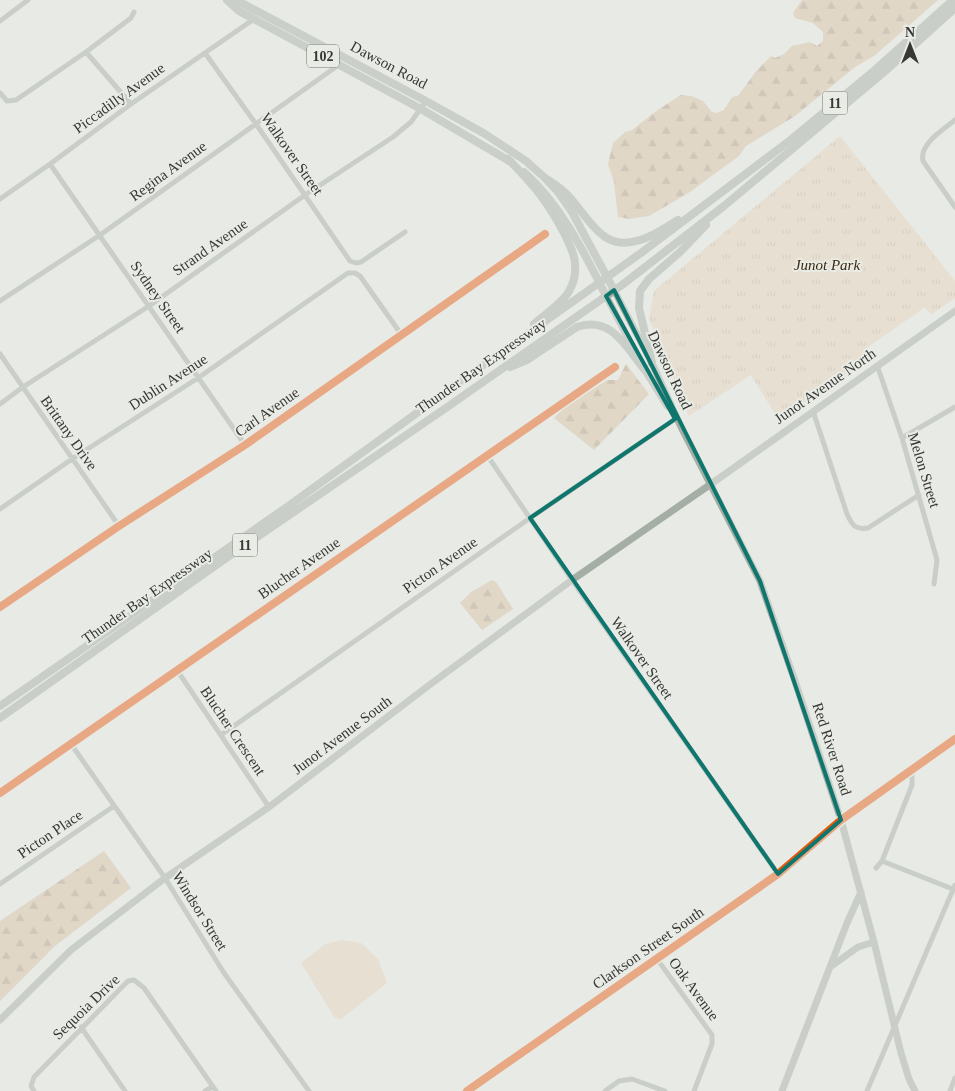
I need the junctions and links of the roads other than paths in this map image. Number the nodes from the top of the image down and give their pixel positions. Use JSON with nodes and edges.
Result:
{"nodes":[{"id":1,"x":28,"y":0,"type":"edge"},
{"id":2,"x":227,"y":0,"type":"edge"},
{"id":3,"x":236,"y":0,"type":"edge"},
{"id":4,"x":953,"y":0,"type":"edge"},
{"id":5,"x":955,"y":8,"type":"edge"},
{"id":6,"x":134,"y":12,"type":"dead end"},
{"id":7,"x":254,"y":19,"type":"junction"},
{"id":8,"x":0,"y":21,"type":"edge"},
{"id":9,"x":86,"y":52,"type":"junction"},
{"id":10,"x":205,"y":53,"type":"junction"},
{"id":11,"x":348,"y":59,"type":"junction"},
{"id":12,"x":339,"y":65,"type":"junction"},
{"id":13,"x":0,"y":93,"type":"edge"},
{"id":14,"x":426,"y":101,"type":"junction"},
{"id":15,"x":130,"y":104,"type":"junction"},
{"id":16,"x":421,"y":109,"type":"junction"},
{"id":17,"x":955,"y":120,"type":"edge"},
{"id":18,"x":256,"y":124,"type":"junction"},
{"id":19,"x":508,"y":159,"type":"junction"},
{"id":20,"x":50,"y":164,"type":"junction"},
{"id":21,"x":545,"y":178,"type":"junction"},
{"id":22,"x":306,"y":195,"type":"junction"},
{"id":23,"x":0,"y":199,"type":"edge"},
{"id":24,"x":712,"y":199,"type":"junction"},
{"id":25,"x":724,"y":206,"type":"junction"},
{"id":26,"x":955,"y":207,"type":"edge"},
{"id":27,"x":405,"y":232,"type":"dead end"},
{"id":28,"x":545,"y":234,"type":"dead end"},
{"id":29,"x":100,"y":235,"type":"junction"},
{"id":30,"x":608,"y":277,"type":"junction"},
{"id":31,"x":599,"y":283,"type":"junction"},
{"id":32,"x":614,"y":290,"type":"junction"},
{"id":33,"x":606,"y":296,"type":"junction"},
{"id":34,"x":0,"y":301,"type":"edge"},
{"id":35,"x":149,"y":306,"type":"junction"},
{"id":36,"x":955,"y":311,"type":"edge"},
{"id":37,"x":401,"y":334,"type":"junction"},
{"id":38,"x":0,"y":354,"type":"edge"},
{"id":39,"x":490,"y":360,"type":"junction"},
{"id":40,"x":652,"y":363,"type":"junction"},
{"id":41,"x":878,"y":365,"type":"junction"},
{"id":42,"x":615,"y":368,"type":"dead end"},
{"id":43,"x":644,"y":369,"type":"junction"},
{"id":44,"x":493,"y":376,"type":"junction"},
{"id":45,"x":198,"y":378,"type":"junction"},
{"id":46,"x":23,"y":387,"type":"junction"},
{"id":47,"x":0,"y":404,"type":"edge"},
{"id":48,"x":955,"y":407,"type":"edge"},
{"id":49,"x":814,"y":411,"type":"junction"},
{"id":50,"x":675,"y":419,"type":"junction"},
{"id":51,"x":682,"y":430,"type":"junction"},
{"id":52,"x":902,"y":438,"type":"junction"},
{"id":53,"x":245,"y":445,"type":"junction"},
{"id":54,"x":487,"y":455,"type":"junction"},
{"id":55,"x":72,"y":459,"type":"junction"},
{"id":56,"x":711,"y":484,"type":"junction"},
{"id":57,"x":919,"y":495,"type":"junction"},
{"id":58,"x":0,"y":509,"type":"edge"},
{"id":59,"x":530,"y":518,"type":"junction"},
{"id":60,"x":119,"y":526,"type":"junction"},
{"id":61,"x":572,"y":580,"type":"junction"},
{"id":62,"x":934,"y":584,"type":"dead end"},
{"id":63,"x":0,"y":607,"type":"edge"},
{"id":64,"x":177,"y":670,"type":"junction"},
{"id":65,"x":0,"y":706,"type":"edge"},
{"id":66,"x":0,"y":718,"type":"edge"},
{"id":67,"x":221,"y":735,"type":"junction"},
{"id":68,"x":955,"y":739,"type":"edge"},
{"id":69,"x":71,"y":744,"type":"junction"},
{"id":70,"x":912,"y":770,"type":"junction"},
{"id":71,"x":0,"y":794,"type":"edge"},
{"id":72,"x":114,"y":806,"type":"junction"},
{"id":73,"x":269,"y":807,"type":"junction"},
{"id":74,"x":841,"y":820,"type":"junction"},
{"id":75,"x":882,"y":861,"type":"junction"},
{"id":76,"x":876,"y":868,"type":"dead end"},
{"id":77,"x":778,"y":874,"type":"junction"},
{"id":78,"x":165,"y":878,"type":"junction"},
{"id":79,"x":0,"y":884,"type":"edge"},
{"id":80,"x":954,"y":888,"type":"edge"},
{"id":81,"x":861,"y":892,"type":"junction"},
{"id":82,"x":874,"y":942,"type":"junction"},
{"id":83,"x":657,"y":959,"type":"junction"},
{"id":84,"x":829,"y":967,"type":"junction"},
{"id":85,"x":0,"y":1020,"type":"edge"},
{"id":86,"x":895,"y":1026,"type":"junction"},
{"id":87,"x":81,"y":1027,"type":"junction"},
{"id":88,"x":955,"y":1078,"type":"edge"},
{"id":89,"x":214,"y":1089,"type":"edge"},
{"id":90,"x":34,"y":1091,"type":"edge"},
{"id":91,"x":125,"y":1091,"type":"edge"},
{"id":92,"x":205,"y":1091,"type":"edge"},
{"id":93,"x":309,"y":1091,"type":"edge"},
{"id":94,"x":467,"y":1091,"type":"edge"},
{"id":95,"x":605,"y":1091,"type":"edge"},
{"id":96,"x":665,"y":1091,"type":"edge"},
{"id":97,"x":694,"y":1091,"type":"edge"},
{"id":98,"x":782,"y":1091,"type":"edge"},
{"id":99,"x":867,"y":1091,"type":"edge"},
{"id":100,"x":915,"y":1091,"type":"edge"},
{"id":101,"x":950,"y":1091,"type":"edge"}],
"edges":[{"from":1,"to":8,"type":"street"},
{"from":2,"to":7,"type":"main road","name":"Dawson Road","number":"102"},
{"from":3,"to":11,"type":"main road","name":"Dawson Road","number":"102"},
{"from":4,"to":24,"type":"highway","name":"Thunder Bay Expressway","number":"11"},
{"from":5,"to":25,"type":"highway","name":"Thunder Bay Expressway","number":"11"},
{"from":6,"to":9,"type":"street"},
{"from":7,"to":10,"type":"street","name":"Piccadilly Avenue"},
{"from":7,"to":12,"type":"main road","name":"Dawson Road","number":"102"},
{"from":9,"to":13,"type":"street"},
{"from":9,"to":15,"type":"street"},
{"from":10,"to":15,"type":"street","name":"Piccadilly Avenue"},
{"from":10,"to":18,"type":"street","name":"Walkover Street"},
{"from":11,"to":12,"type":"street","name":"Regina Avenue"},
{"from":11,"to":14,"type":"main road","name":"Dawson Road","number":"102"},
{"from":12,"to":16,"type":"main road","name":"Dawson Road","number":"102"},
{"from":12,"to":18,"type":"street","name":"Regina Avenue"},
{"from":14,"to":16,"type":"street","name":"Strand Avenue"},
{"from":14,"to":21,"type":"main road","name":"Dawson Road","number":"102"},
{"from":15,"to":20,"type":"street","name":"Piccadilly Avenue"},
{"from":16,"to":19,"type":"main road","name":"Dawson Road","number":"102"},
{"from":16,"to":22,"type":"street","name":"Strand Avenue"},
{"from":17,"to":26,"type":"street"},
{"from":18,"to":22,"type":"street","name":"Walkover Street"},
{"from":18,"to":29,"type":"street","name":"Regina Avenue"},
{"from":19,"to":31,"type":"main road","name":"Dawson Road","number":"102"},
{"from":19,"to":39,"type":"highway"},
{"from":20,"to":23,"type":"street","name":"Piccadilly Avenue"},
{"from":20,"to":29,"type":"street","name":"Sydney Street"},
{"from":21,"to":24,"type":"highway"},
{"from":21,"to":30,"type":"main road","name":"Dawson Road","number":"102"},
{"from":22,"to":27,"type":"street","name":"Walkover Street"},
{"from":22,"to":35,"type":"street","name":"Strand Avenue"},
{"from":24,"to":30,"type":"highway","name":"Thunder Bay Expressway","number":"11"},
{"from":25,"to":32,"type":"highway","name":"Thunder Bay Expressway","number":"11"},
{"from":25,"to":40,"type":"highway"},
{"from":28,"to":37,"type":"street","name":"Carl Avenue"},
{"from":29,"to":34,"type":"street","name":"Regina Avenue"},
{"from":29,"to":35,"type":"street","name":"Sydney Street"},
{"from":30,"to":31,"type":"highway","name":"Thunder Bay Expressway","number":"11"},
{"from":30,"to":32,"type":"main road","name":"Dawson Road","number":"102"},
{"from":31,"to":33,"type":"main road","name":"Dawson Road","number":"102"},
{"from":31,"to":39,"type":"highway","name":"Thunder Bay Expressway","number":"11"},
{"from":32,"to":33,"type":"highway","name":"Thunder Bay Expressway","number":"11"},
{"from":32,"to":40,"type":"main road","name":"Dawson Road"},
{"from":33,"to":43,"type":"main road","name":"Dawson Road"},
{"from":33,"to":44,"type":"highway","name":"Thunder Bay Expressway","number":"11"},
{"from":35,"to":45,"type":"street","name":"Sydney Street"},
{"from":35,"to":46,"type":"street","name":"Strand Avenue"},
{"from":36,"to":41,"type":"main road","name":"Junot Avenue North"},
{"from":37,"to":45,"type":"street","name":"Dublin Avenue"},
{"from":37,"to":53,"type":"street","name":"Carl Avenue"},
{"from":38,"to":46,"type":"street","name":"Brittany Drive"},
{"from":39,"to":65,"type":"highway","name":"Thunder Bay Expressway","number":"11"},
{"from":40,"to":51,"type":"main road","name":"Dawson Road"},
{"from":41,"to":49,"type":"main road","name":"Junot Avenue North"},
{"from":41,"to":52,"type":"street","name":"Melon Street"},
{"from":42,"to":54,"type":"street","name":"Blucher Avenue"},
{"from":43,"to":44,"type":"highway"},
{"from":43,"to":50,"type":"main road","name":"Dawson Road"},
{"from":44,"to":66,"type":"highway","name":"Thunder Bay Expressway","number":"11"},
{"from":45,"to":53,"type":"street","name":"Sydney Street"},
{"from":45,"to":55,"type":"street","name":"Dublin Avenue"},
{"from":46,"to":47,"type":"street","name":"Strand Avenue"},
{"from":46,"to":55,"type":"street","name":"Brittany Drive"},
{"from":48,"to":52,"type":"street"},
{"from":49,"to":56,"type":"main road","name":"Junot Avenue North"},
{"from":49,"to":57,"type":"street"},
{"from":50,"to":51,"type":"main road","name":"Dawson Road"},
{"from":50,"to":59,"type":"street","name":"Picton Avenue"},
{"from":51,"to":56,"type":"main road","name":"Red River Road"},
{"from":52,"to":57,"type":"street","name":"Melon Street"},
{"from":53,"to":60,"type":"street","name":"Carl Avenue"},
{"from":54,"to":59,"type":"street","name":"Walkover Street"},
{"from":54,"to":64,"type":"street","name":"Blucher Avenue"},
{"from":55,"to":58,"type":"street","name":"Dublin Avenue"},
{"from":55,"to":60,"type":"street","name":"Brittany Drive"},
{"from":56,"to":61,"type":"main road","name":"Junot Avenue South"},
{"from":56,"to":74,"type":"main road","name":"Red River Road"},
{"from":57,"to":62,"type":"street","name":"Melon Street"},
{"from":59,"to":61,"type":"street","name":"Walkover Street"},
{"from":59,"to":67,"type":"street","name":"Picton Avenue"},
{"from":60,"to":63,"type":"street","name":"Carl Avenue"},
{"from":61,"to":73,"type":"main road","name":"Junot Avenue South"},
{"from":61,"to":77,"type":"street","name":"Walkover Street"},
{"from":64,"to":67,"type":"street","name":"Blucher Crescent"},
{"from":64,"to":69,"type":"street","name":"Blucher Avenue"},
{"from":67,"to":73,"type":"street","name":"Blucher Crescent"},
{"from":68,"to":70,"type":"street"},
{"from":69,"to":71,"type":"street","name":"Blucher Avenue"},
{"from":69,"to":72,"type":"street","name":"Windsor Street"},
{"from":70,"to":74,"type":"street"},
{"from":70,"to":75,"type":"street"},
{"from":72,"to":78,"type":"street","name":"Windsor Street"},
{"from":72,"to":79,"type":"street","name":"Picton Place"},
{"from":73,"to":78,"type":"main road","name":"Junot Avenue South"},
{"from":74,"to":77,"type":"street","name":"Clarkson Street South"},
{"from":74,"to":81,"type":"main road","name":"Red River Road"},
{"from":75,"to":76,"type":"street"},
{"from":75,"to":80,"type":"street"},
{"from":77,"to":83,"type":"street","name":"Clarkson Street South"},
{"from":78,"to":85,"type":"main road","name":"Junot Avenue South"},
{"from":78,"to":93,"type":"street","name":"Windsor Street"},
{"from":80,"to":86,"type":"street"},
{"from":81,"to":82,"type":"main road","name":"Red River Road"},
{"from":81,"to":84,"type":"main road"},
{"from":82,"to":84,"type":"main road"},
{"from":82,"to":86,"type":"main road","name":"Red River Road"},
{"from":83,"to":94,"type":"street","name":"Clarkson Street South"},
{"from":83,"to":97,"type":"street","name":"Oak Avenue"},
{"from":84,"to":98,"type":"main road"},
{"from":86,"to":99,"type":"street"},
{"from":86,"to":100,"type":"main road","name":"Red River Road"},
{"from":87,"to":89,"type":"street","name":"Sequoia Drive"},
{"from":87,"to":90,"type":"street","name":"Sequoia Drive"},
{"from":87,"to":91,"type":"street"},
{"from":88,"to":101,"type":"street"},
{"from":89,"to":92,"type":"street"},
{"from":95,"to":96,"type":"street"}]}
